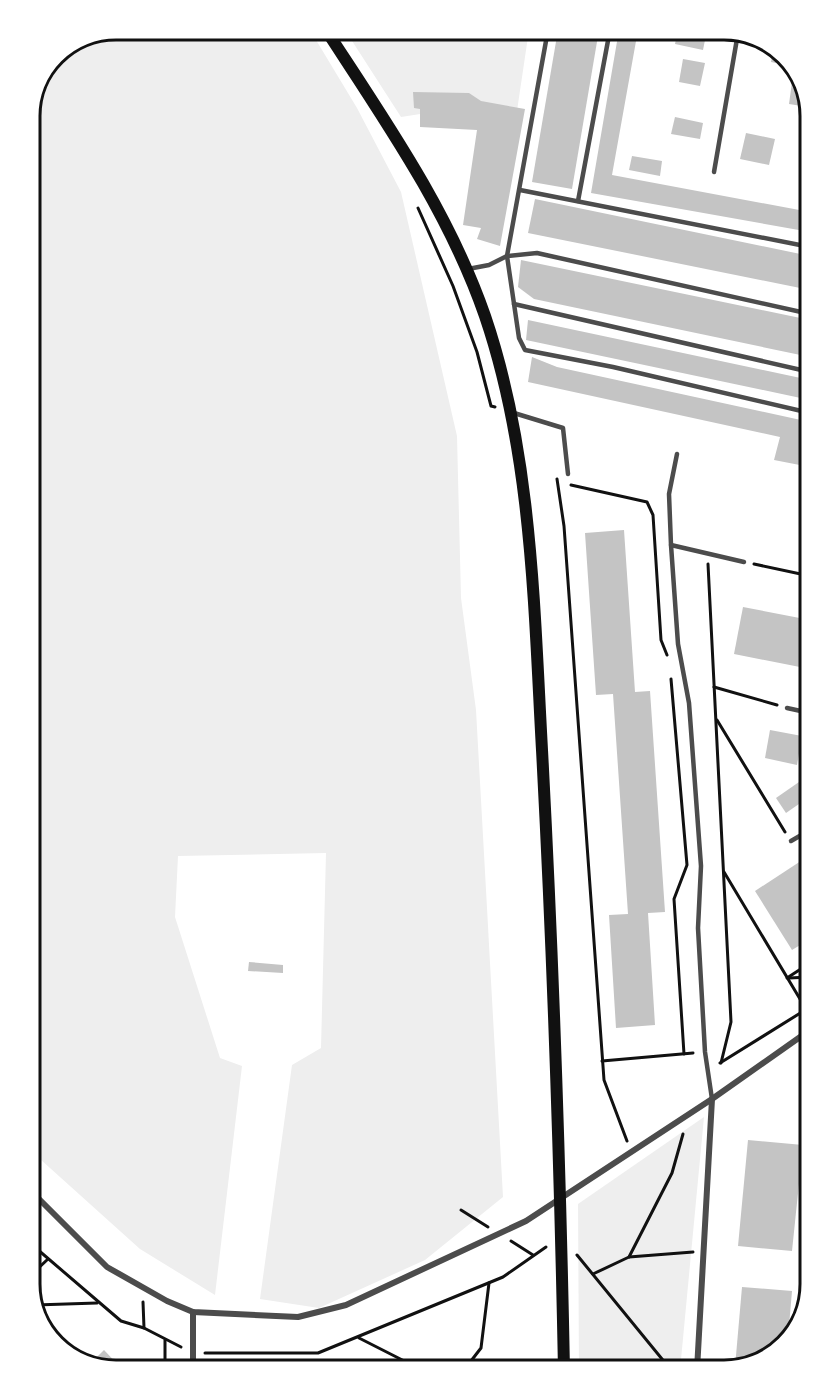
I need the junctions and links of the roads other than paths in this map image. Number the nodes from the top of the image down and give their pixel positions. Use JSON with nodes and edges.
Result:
{"nodes":[{"id":1,"x":333,"y":40,"type":"edge"},
{"id":2,"x":546,"y":41,"type":"edge"},
{"id":3,"x":608,"y":41,"type":"edge"},
{"id":4,"x":736,"y":42,"type":"edge"},
{"id":5,"x":714,"y":172,"type":"dead end"},
{"id":6,"x":520,"y":190,"type":"junction"},
{"id":7,"x":578,"y":201,"type":"junction"},
{"id":8,"x":800,"y":245,"type":"edge"},
{"id":9,"x":507,"y":256,"type":"junction"},
{"id":10,"x":466,"y":269,"type":"junction"},
{"id":11,"x":514,"y":304,"type":"junction"},
{"id":12,"x":800,"y":312,"type":"edge"},
{"id":13,"x":800,"y":370,"type":"edge"},
{"id":14,"x":800,"y":410,"type":"edge"},
{"id":15,"x":511,"y":412,"type":"junction"},
{"id":16,"x":677,"y":454,"type":"dead end"},
{"id":17,"x":568,"y":474,"type":"dead end"},
{"id":18,"x":671,"y":545,"type":"junction"},
{"id":19,"x":744,"y":562,"type":"road end"},
{"id":20,"x":788,"y":708,"type":"road end"},
{"id":21,"x":800,"y":711,"type":"edge"},
{"id":22,"x":800,"y":836,"type":"edge"},
{"id":23,"x":791,"y":841,"type":"road end"},
{"id":24,"x":800,"y":1037,"type":"edge"},
{"id":25,"x":712,"y":1099,"type":"junction"},
{"id":26,"x":561,"y":1198,"type":"junction"},
{"id":27,"x":40,"y":1200,"type":"edge"},
{"id":28,"x":193,"y":1312,"type":"junction"},
{"id":29,"x":193,"y":1359,"type":"edge"},
{"id":30,"x":564,"y":1360,"type":"edge"},
{"id":31,"x":698,"y":1360,"type":"edge"}],
"edges":[{"from":1,"to":10,"type":"main road"},
{"from":2,"to":6,"type":"lane"},
{"from":3,"to":7,"type":"lane"},
{"from":4,"to":5,"type":"lane"},
{"from":6,"to":7,"type":"lane"},
{"from":6,"to":9,"type":"lane"},
{"from":7,"to":8,"type":"lane"},
{"from":9,"to":10,"type":"lane"},
{"from":9,"to":11,"type":"lane"},
{"from":9,"to":12,"type":"lane"},
{"from":10,"to":15,"type":"main road"},
{"from":11,"to":13,"type":"lane"},
{"from":11,"to":14,"type":"lane"},
{"from":15,"to":17,"type":"lane"},
{"from":15,"to":26,"type":"main road"},
{"from":16,"to":18,"type":"lane"},
{"from":18,"to":19,"type":"lane"},
{"from":18,"to":25,"type":"lane"},
{"from":20,"to":21,"type":"lane"},
{"from":22,"to":23,"type":"lane"},
{"from":24,"to":25,"type":"street"},
{"from":25,"to":26,"type":"street"},
{"from":25,"to":31,"type":"street"},
{"from":26,"to":28,"type":"street"},
{"from":26,"to":30,"type":"main road"},
{"from":27,"to":28,"type":"street"},
{"from":28,"to":29,"type":"street"}]}
